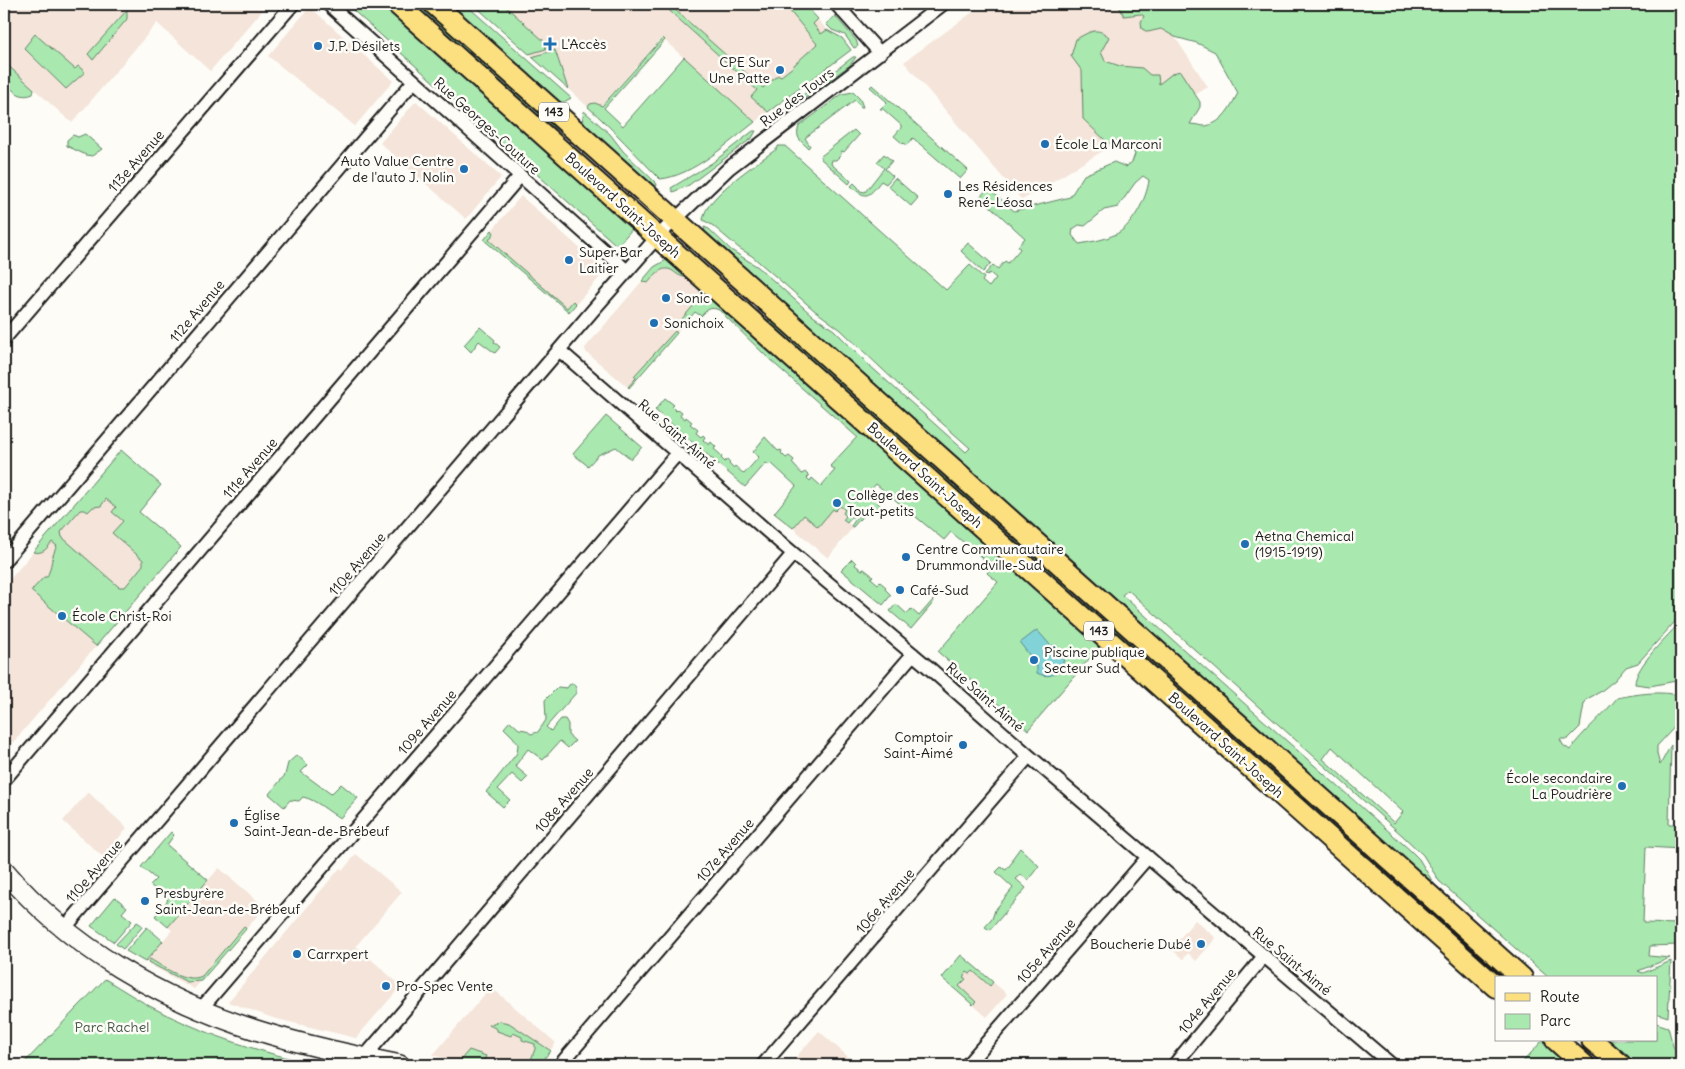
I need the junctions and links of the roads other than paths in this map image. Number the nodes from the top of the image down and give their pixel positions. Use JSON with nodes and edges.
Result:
{"nodes":[{"id":1,"x":293,"y":4,"type":"edge"},
{"id":2,"x":328,"y":4,"type":"edge"},
{"id":3,"x":397,"y":4,"type":"edge"},
{"id":4,"x":434,"y":4,"type":"edge"},
{"id":5,"x":836,"y":4,"type":"edge"},
{"id":6,"x":943,"y":4,"type":"edge"},
{"id":7,"x":880,"y":53,"type":"junction"},
{"id":8,"x":414,"y":81,"type":"junction"},
{"id":9,"x":520,"y":176,"type":"junction"},
{"id":10,"x":674,"y":220,"type":"junction"},
{"id":11,"x":658,"y":236,"type":"junction"},
{"id":12,"x":627,"y":271,"type":"junction"},
{"id":13,"x":4,"y":339,"type":"edge"},
{"id":14,"x":559,"y":350,"type":"junction"},
{"id":15,"x":677,"y":454,"type":"junction"},
{"id":16,"x":794,"y":554,"type":"junction"},
{"id":17,"x":4,"y":561,"type":"edge"},
{"id":18,"x":913,"y":654,"type":"junction"},
{"id":19,"x":1029,"y":756,"type":"junction"},
{"id":20,"x":4,"y":780,"type":"edge"},
{"id":21,"x":1148,"y":857,"type":"junction"},
{"id":22,"x":4,"y":870,"type":"edge"},
{"id":23,"x":64,"y":929,"type":"junction"},
{"id":24,"x":1264,"y":956,"type":"junction"},
{"id":25,"x":1520,"y":976,"type":"edge"},
{"id":26,"x":1495,"y":986,"type":"edge"},
{"id":27,"x":200,"y":1010,"type":"junction"},
{"id":28,"x":1558,"y":1042,"type":"edge"},
{"id":29,"x":1594,"y":1042,"type":"edge"},
{"id":30,"x":361,"y":1061,"type":"edge"},
{"id":31,"x":400,"y":1065,"type":"edge"},
{"id":32,"x":560,"y":1065,"type":"edge"},
{"id":33,"x":763,"y":1065,"type":"edge"},
{"id":34,"x":967,"y":1065,"type":"edge"},
{"id":35,"x":1174,"y":1065,"type":"edge"},
{"id":36,"x":1392,"y":1065,"type":"edge"},
{"id":37,"x":1584,"y":1065,"type":"edge"},
{"id":38,"x":1621,"y":1065,"type":"edge"}],
"edges":[{"from":1,"to":13,"type":"street","name":"113e Avenue"},
{"from":2,"to":8,"type":"street","name":"Rue Georges-Couture"},
{"from":3,"to":11,"type":"main road","name":"Boulevard Saint-Joseph","number":"143"},
{"from":4,"to":10,"type":"main road","name":"Boulevard Saint-Joseph","number":"143"},
{"from":5,"to":7,"type":"street"},
{"from":6,"to":7,"type":"street","name":"Rue des Tours"},
{"from":7,"to":10,"type":"street","name":"Rue des Tours"},
{"from":8,"to":9,"type":"street","name":"Rue Georges-Couture"},
{"from":8,"to":17,"type":"street","name":"112e Avenue"},
{"from":9,"to":12,"type":"street","name":"Rue Georges-Couture"},
{"from":9,"to":20,"type":"street","name":"111e Avenue"},
{"from":10,"to":11,"type":"street","name":"110e Avenue"},
{"from":10,"to":25,"type":"main road","name":"Boulevard Saint-Joseph","number":"143"},
{"from":11,"to":12,"type":"street","name":"110e Avenue"},
{"from":11,"to":26,"type":"main road","name":"Boulevard Saint-Joseph","number":"143"},
{"from":12,"to":14,"type":"street","name":"110e Avenue"},
{"from":14,"to":15,"type":"street","name":"Rue Saint-Aimé"},
{"from":14,"to":23,"type":"street","name":"110e Avenue"},
{"from":15,"to":16,"type":"street","name":"Rue Saint-Aimé"},
{"from":15,"to":27,"type":"street","name":"109e Avenue"},
{"from":16,"to":18,"type":"street","name":"Rue Saint-Aimé"},
{"from":16,"to":30,"type":"street","name":"108e Avenue"},
{"from":18,"to":19,"type":"street","name":"Rue Saint-Aimé"},
{"from":18,"to":32,"type":"street","name":"107e Avenue"},
{"from":19,"to":21,"type":"street","name":"Rue Saint-Aimé"},
{"from":19,"to":33,"type":"street","name":"106e Avenue"},
{"from":21,"to":24,"type":"street","name":"Rue Saint-Aimé"},
{"from":21,"to":34,"type":"street","name":"105e Avenue"},
{"from":22,"to":23,"type":"street"},
{"from":23,"to":27,"type":"street"},
{"from":24,"to":35,"type":"street","name":"104e Avenue"},
{"from":24,"to":36,"type":"street","name":"Rue Saint-Aimé"},
{"from":27,"to":30,"type":"street"},
{"from":28,"to":37,"type":"main road"},
{"from":29,"to":38,"type":"main road"},
{"from":30,"to":31,"type":"street"}]}
